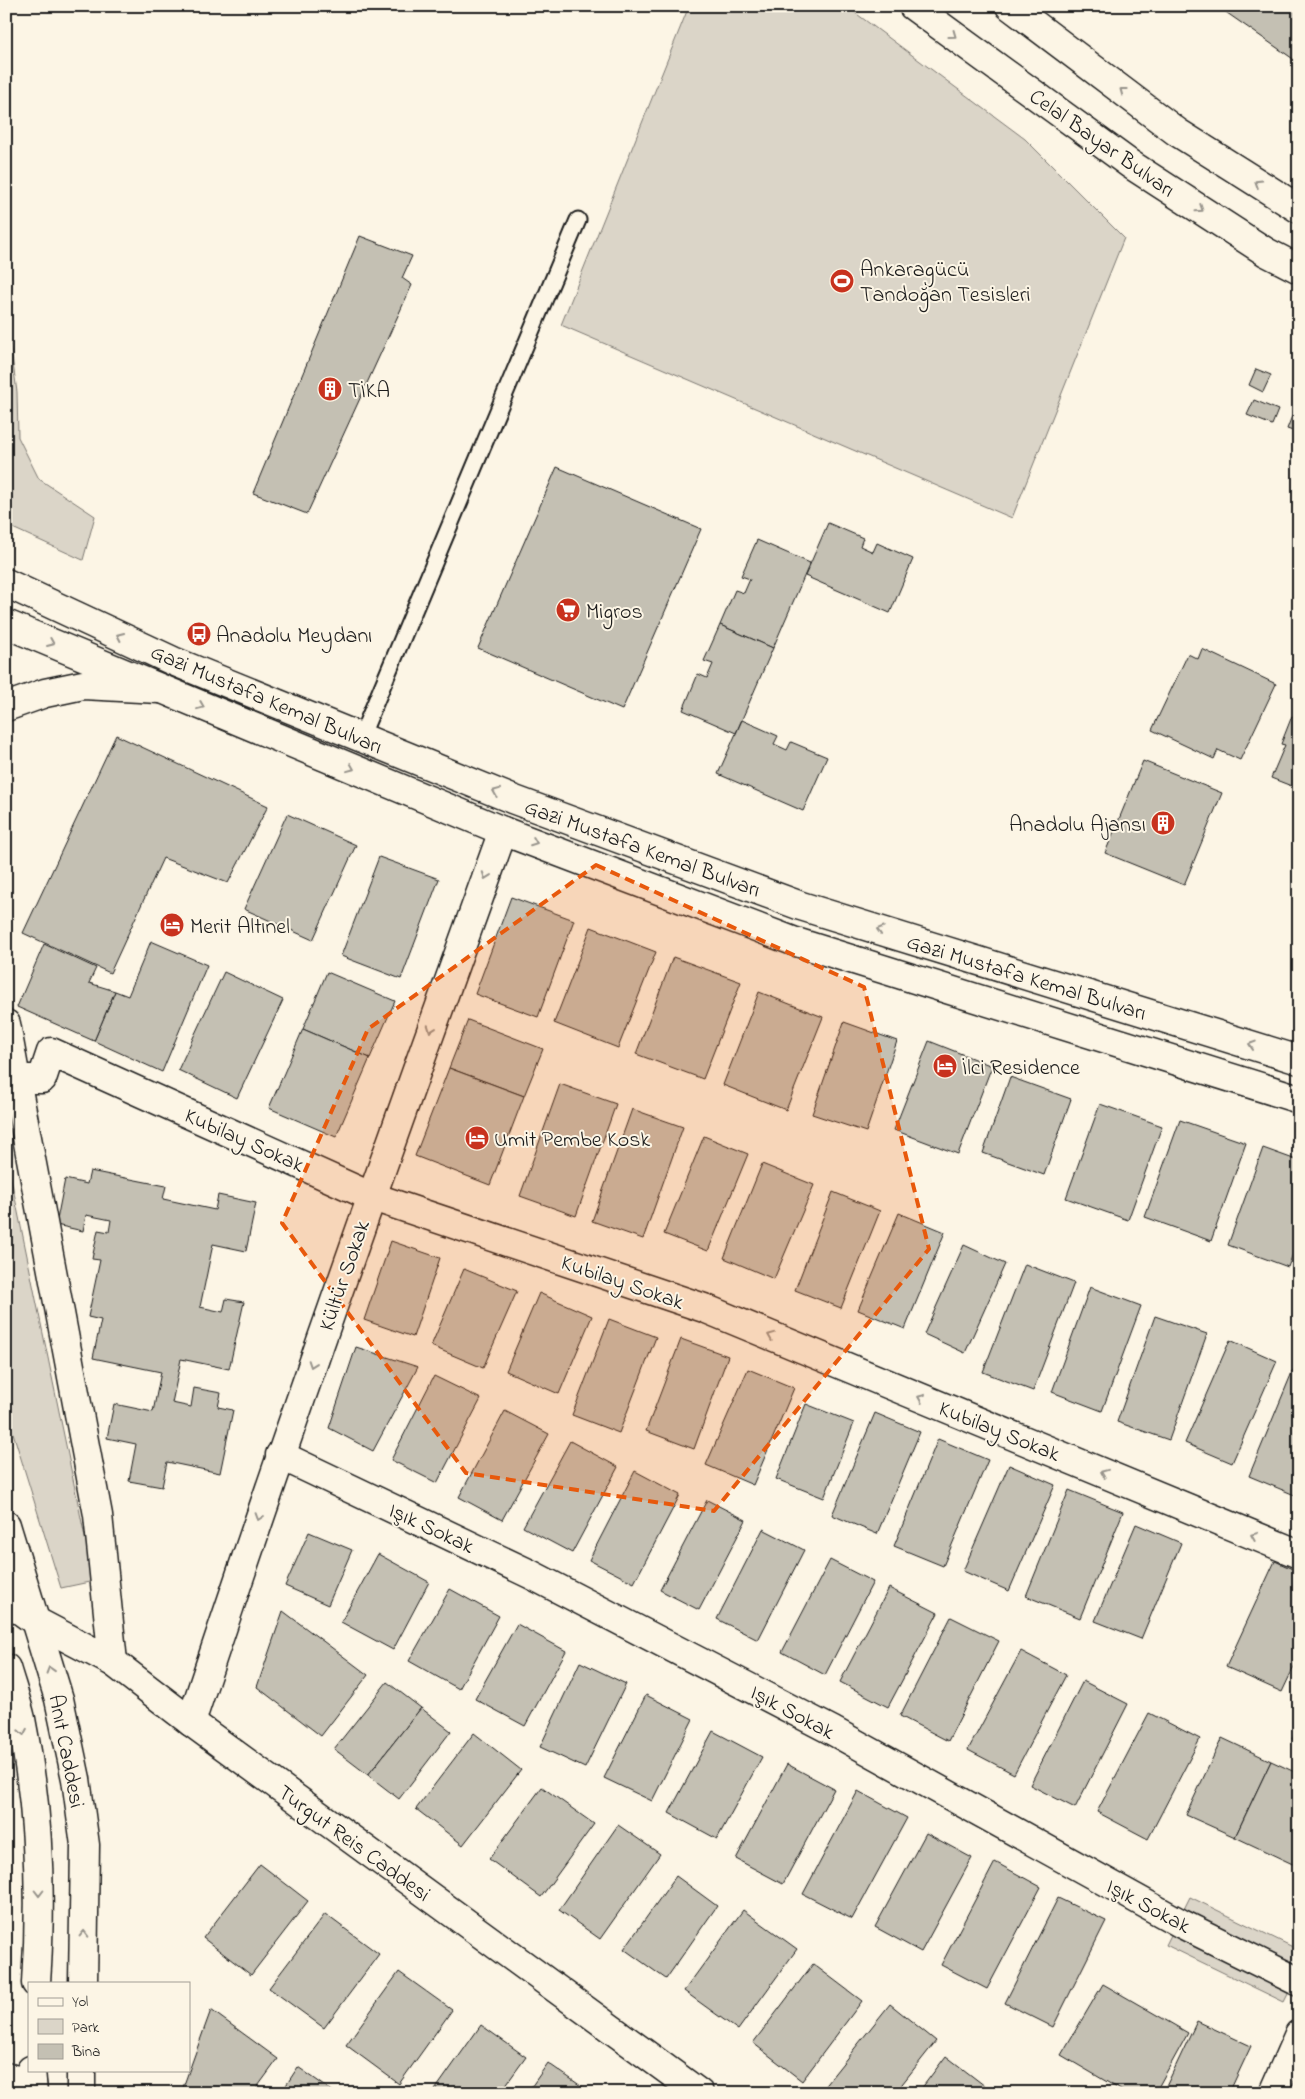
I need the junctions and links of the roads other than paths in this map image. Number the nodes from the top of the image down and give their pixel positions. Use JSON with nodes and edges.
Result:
{"nodes":[{"id":1,"x":914,"y":6,"type":"edge"},
{"id":2,"x":1010,"y":6,"type":"edge"},
{"id":3,"x":1299,"y":209,"type":"edge"},
{"id":4,"x":578,"y":220,"type":"dead end"},
{"id":5,"x":1299,"y":269,"type":"edge"},
{"id":6,"x":6,"y":583,"type":"edge"},
{"id":7,"x":6,"y":624,"type":"edge"},
{"id":8,"x":160,"y":689,"type":"junction"},
{"id":9,"x":6,"y":707,"type":"edge"},
{"id":10,"x":361,"y":737,"type":"junction"},
{"id":11,"x":503,"y":831,"type":"junction"},
{"id":12,"x":6,"y":1024,"type":"edge"},
{"id":13,"x":1299,"y":1060,"type":"edge"},
{"id":14,"x":16,"y":1079,"type":"junction"},
{"id":15,"x":1299,"y":1099,"type":"edge"},
{"id":16,"x":370,"y":1196,"type":"junction"},
{"id":17,"x":280,"y":1455,"type":"junction"},
{"id":18,"x":6,"y":1525,"type":"edge"},
{"id":19,"x":1299,"y":1554,"type":"edge"},
{"id":20,"x":6,"y":1600,"type":"edge"},
{"id":21,"x":35,"y":1621,"type":"junction"},
{"id":22,"x":113,"y":1662,"type":"junction"},
{"id":23,"x":6,"y":1668,"type":"edge"},
{"id":24,"x":190,"y":1722,"type":"junction"},
{"id":25,"x":36,"y":1982,"type":"edge"},
{"id":26,"x":83,"y":1982,"type":"edge"},
{"id":27,"x":1299,"y":1982,"type":"edge"},
{"id":28,"x":1299,"y":2034,"type":"edge"},
{"id":29,"x":82,"y":2072,"type":"edge"},
{"id":30,"x":81,"y":2093,"type":"edge"},
{"id":31,"x":699,"y":2093,"type":"edge"},
{"id":32,"x":1273,"y":2093,"type":"edge"}],
"edges":[{"from":1,"to":5,"type":"street","name":"Celal Bayar Bulvarı","one_way":true},
{"from":3,"to":2,"type":"street","one_way":true},
{"from":4,"to":10,"type":"lane"},
{"from":10,"to":6,"type":"street","name":"Gazi Mustafa Kemal Bulvarı","one_way":true},
{"from":7,"to":8,"type":"street","name":"Gazi Mustafa Kemal Bulvarı","one_way":true},
{"from":8,"to":9,"type":"street"},
{"from":8,"to":11,"type":"street","name":"Gazi Mustafa Kemal Bulvarı","one_way":true},
{"from":13,"to":10,"type":"street","name":"Gazi Mustafa Kemal Bulvarı","one_way":true},
{"from":11,"to":15,"type":"street","name":"Gazi Mustafa Kemal Bulvarı","one_way":true},
{"from":11,"to":16,"type":"street","name":"Kültür Sokak","one_way":true},
{"from":12,"to":14,"type":"street"},
{"from":14,"to":16,"type":"street","name":"Kubilay Sokak"},
{"from":14,"to":22,"type":"street"},
{"from":16,"to":17,"type":"street","name":"Kültür Sokak","one_way":true},
{"from":19,"to":16,"type":"street","name":"Kubilay Sokak","one_way":true},
{"from":17,"to":24,"type":"street","name":"Kültür Sokak","one_way":true},
{"from":17,"to":27,"type":"street","name":"Işık Sokak"},
{"from":18,"to":21,"type":"street","name":"Anıt Caddesi"},
{"from":20,"to":21,"type":"street","name":"Turgut Reis Caddesi"},
{"from":21,"to":22,"type":"street","name":"Turgut Reis Caddesi"},
{"from":26,"to":21,"type":"street","name":"Anıt Caddesi","one_way":true},
{"from":22,"to":24,"type":"street","name":"Turgut Reis Caddesi"},
{"from":23,"to":25,"type":"street","name":"Anıt Caddesi","one_way":true},
{"from":24,"to":31,"type":"street","name":"Turgut Reis Caddesi"},
{"from":28,"to":32,"type":"street"},
{"from":29,"to":30,"type":"street"}]}
